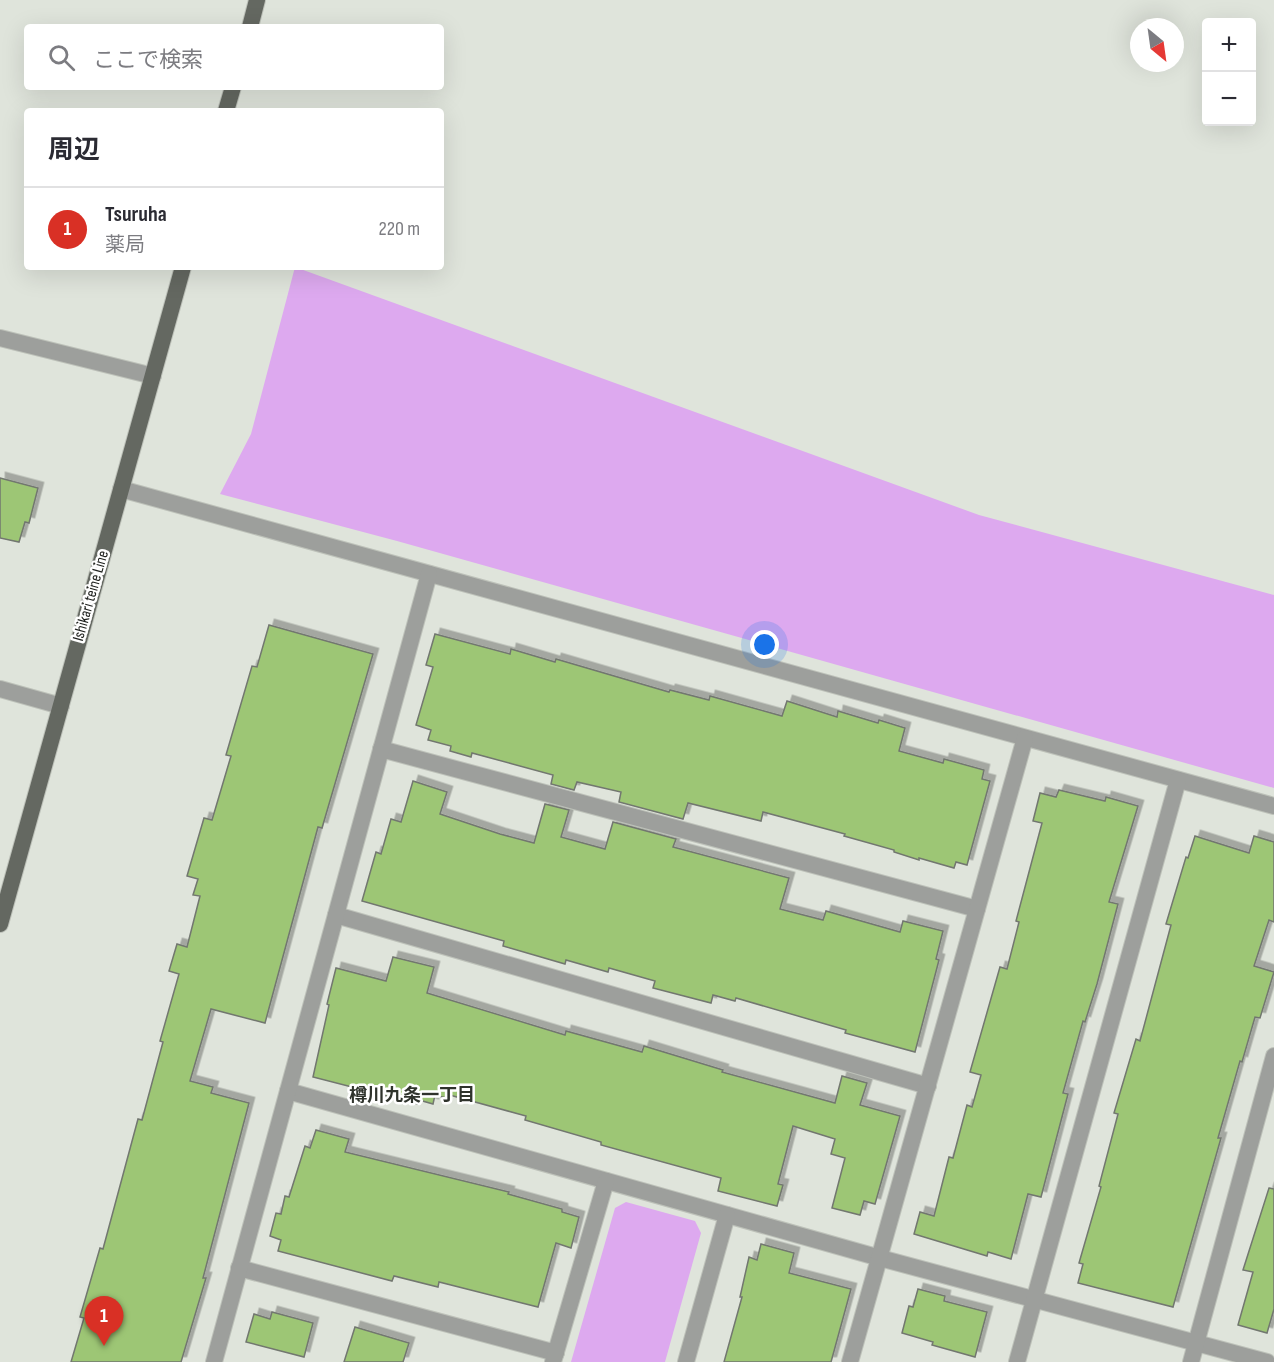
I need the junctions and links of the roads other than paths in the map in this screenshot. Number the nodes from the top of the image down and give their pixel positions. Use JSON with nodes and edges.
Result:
{"nodes":[{"id":1,"x":257,"y":0,"type":"edge"},
{"id":2,"x":251,"y":24,"type":"edge"},
{"id":3,"x":232,"y":90,"type":"edge"},
{"id":4,"x":227,"y":108,"type":"edge"},
{"id":5,"x":182,"y":270,"type":"edge"},
{"id":6,"x":0,"y":338,"type":"edge"},
{"id":7,"x":153,"y":375,"type":"junction"},
{"id":8,"x":121,"y":489,"type":"junction"},
{"id":9,"x":429,"y":574,"type":"junction"},
{"id":10,"x":0,"y":689,"type":"edge"},
{"id":11,"x":61,"y":706,"type":"junction"},
{"id":12,"x":1025,"y":738,"type":"junction"},
{"id":13,"x":381,"y":750,"type":"junction"},
{"id":14,"x":1178,"y":780,"type":"junction"},
{"id":15,"x":1274,"y":806,"type":"edge"},
{"id":16,"x":977,"y":909,"type":"junction"},
{"id":17,"x":336,"y":915,"type":"junction"},
{"id":18,"x":0,"y":924,"type":"edge"},
{"id":19,"x":1274,"y":1056,"type":"edge"},
{"id":20,"x":928,"y":1086,"type":"junction"},
{"id":21,"x":288,"y":1091,"type":"junction"},
{"id":22,"x":606,"y":1181,"type":"junction"},
{"id":23,"x":727,"y":1215,"type":"junction"},
{"id":24,"x":880,"y":1258,"type":"junction"},
{"id":25,"x":239,"y":1268,"type":"junction"},
{"id":26,"x":1034,"y":1299,"type":"junction"},
{"id":27,"x":1196,"y":1343,"type":"junction"},
{"id":28,"x":555,"y":1358,"type":"edge"},
{"id":29,"x":214,"y":1362,"type":"edge"},
{"id":30,"x":686,"y":1362,"type":"edge"},
{"id":31,"x":850,"y":1362,"type":"edge"},
{"id":32,"x":1017,"y":1362,"type":"edge"},
{"id":33,"x":1191,"y":1362,"type":"edge"},
{"id":34,"x":1267,"y":1362,"type":"edge"}],
"edges":[{"from":1,"to":2,"type":"main road"},
{"from":3,"to":4,"type":"main road"},
{"from":5,"to":7,"type":"main road","name":"Ishikari teine Line"},
{"from":6,"to":7,"type":"street"},
{"from":7,"to":8,"type":"main road","name":"Ishikari teine Line"},
{"from":8,"to":9,"type":"street"},
{"from":8,"to":11,"type":"main road","name":"Ishikari teine Line"},
{"from":9,"to":12,"type":"street"},
{"from":9,"to":13,"type":"street"},
{"from":10,"to":11,"type":"street"},
{"from":11,"to":18,"type":"main road","name":"Ishikari teine Line"},
{"from":12,"to":14,"type":"street"},
{"from":12,"to":16,"type":"street"},
{"from":13,"to":16,"type":"street"},
{"from":13,"to":17,"type":"street"},
{"from":14,"to":15,"type":"street"},
{"from":14,"to":26,"type":"street"},
{"from":16,"to":20,"type":"street"},
{"from":17,"to":20,"type":"street"},
{"from":17,"to":21,"type":"street"},
{"from":19,"to":27,"type":"street"},
{"from":20,"to":24,"type":"street"},
{"from":21,"to":22,"type":"street"},
{"from":21,"to":25,"type":"street"},
{"from":22,"to":23,"type":"street"},
{"from":22,"to":28,"type":"street"},
{"from":23,"to":24,"type":"street"},
{"from":23,"to":30,"type":"street"},
{"from":24,"to":26,"type":"street"},
{"from":24,"to":31,"type":"street"},
{"from":25,"to":28,"type":"street"},
{"from":25,"to":29,"type":"street"},
{"from":26,"to":27,"type":"street"},
{"from":26,"to":32,"type":"street"},
{"from":27,"to":33,"type":"street"},
{"from":27,"to":34,"type":"street"}]}
